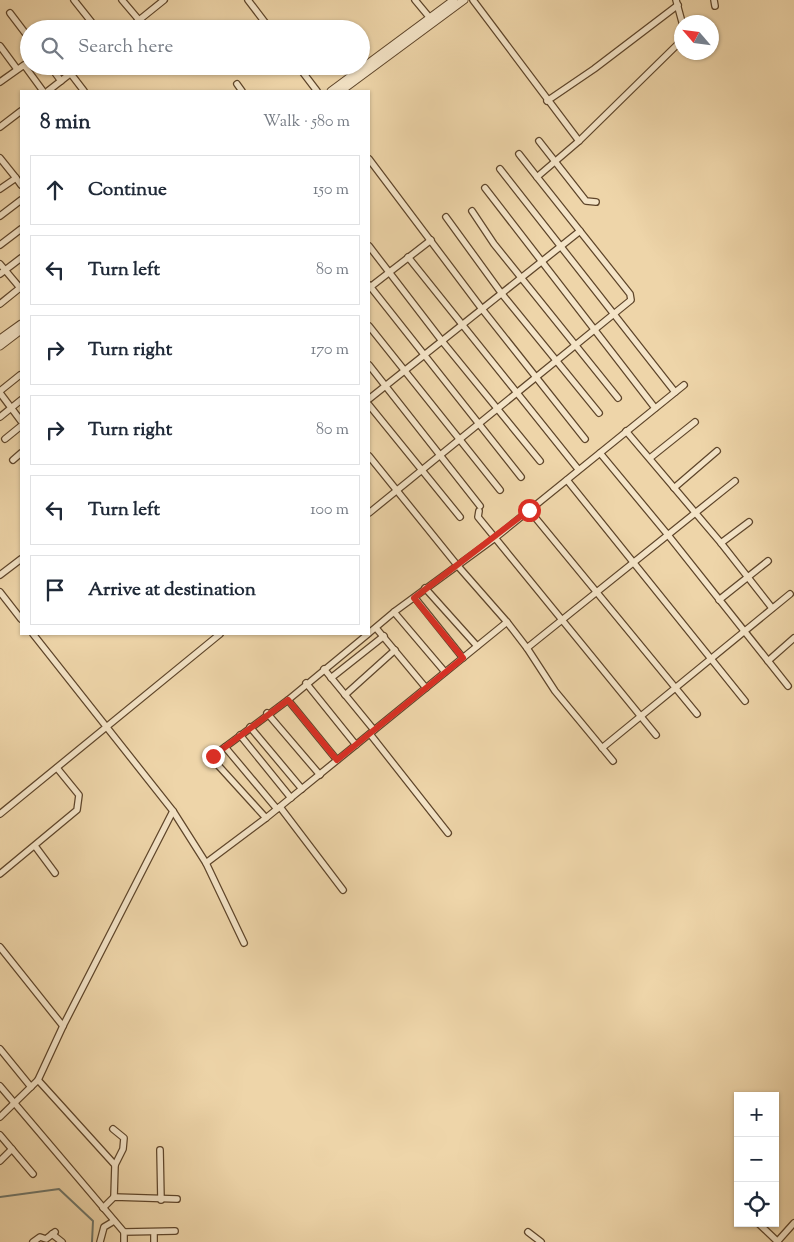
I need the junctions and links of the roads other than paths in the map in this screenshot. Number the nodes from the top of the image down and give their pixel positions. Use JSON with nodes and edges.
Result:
{"nodes":[{"id":1,"x":74,"y":0,"type":"edge"},
{"id":2,"x":122,"y":0,"type":"edge"},
{"id":3,"x":164,"y":0,"type":"edge"},
{"id":4,"x":248,"y":0,"type":"edge"},
{"id":5,"x":415,"y":0,"type":"edge"},
{"id":6,"x":454,"y":0,"type":"edge"},
{"id":7,"x":464,"y":0,"type":"edge"},
{"id":8,"x":473,"y":0,"type":"edge"},
{"id":9,"x":677,"y":2,"type":"edge"},
{"id":10,"x":10,"y":13,"type":"dead end"},
{"id":11,"x":680,"y":15,"type":"edge"},
{"id":12,"x":430,"y":18,"type":"junction"},
{"id":13,"x":90,"y":20,"type":"edge"},
{"id":14,"x":139,"y":20,"type":"joint"},
{"id":15,"x":263,"y":20,"type":"edge"},
{"id":16,"x":20,"y":26,"type":"edge"},
{"id":17,"x":0,"y":46,"type":"edge"},
{"id":18,"x":674,"y":48,"type":"edge"},
{"id":19,"x":370,"y":62,"type":"edge"},
{"id":20,"x":20,"y":67,"type":"edge"},
{"id":21,"x":17,"y":69,"type":"junction"},
{"id":22,"x":370,"y":70,"type":"edge"},
{"id":23,"x":32,"y":75,"type":"edge"},
{"id":24,"x":57,"y":75,"type":"edge"},
{"id":25,"x":70,"y":75,"type":"edge"},
{"id":26,"x":72,"y":75,"type":"edge"},
{"id":27,"x":305,"y":75,"type":"edge"},
{"id":28,"x":353,"y":75,"type":"edge"},
{"id":29,"x":363,"y":75,"type":"edge"},
{"id":30,"x":61,"y":81,"type":"junction"},
{"id":31,"x":0,"y":82,"type":"edge"},
{"id":32,"x":237,"y":84,"type":"dead end"},
{"id":33,"x":42,"y":90,"type":"edge"},
{"id":34,"x":49,"y":90,"type":"edge"},
{"id":35,"x":83,"y":90,"type":"edge"},
{"id":36,"x":241,"y":90,"type":"edge"},
{"id":37,"x":316,"y":90,"type":"edge"},
{"id":38,"x":332,"y":90,"type":"edge"},
{"id":39,"x":342,"y":90,"type":"edge"},
{"id":40,"x":547,"y":101,"type":"junction"},
{"id":41,"x":20,"y":112,"type":"edge"},
{"id":42,"x":1,"y":124,"type":"edge"},
{"id":43,"x":539,"y":141,"type":"dead end"},
{"id":44,"x":579,"y":141,"type":"junction"},
{"id":45,"x":519,"y":154,"type":"dead end"},
{"id":46,"x":0,"y":159,"type":"edge"},
{"id":47,"x":370,"y":160,"type":"edge"},
{"id":48,"x":555,"y":161,"type":"junction"},
{"id":49,"x":500,"y":170,"type":"dead end"},
{"id":50,"x":537,"y":177,"type":"junction"},
{"id":51,"x":16,"y":178,"type":"junction"},
{"id":52,"x":20,"y":184,"type":"edge"},
{"id":53,"x":485,"y":188,"type":"dead end"},
{"id":54,"x":0,"y":189,"type":"edge"},
{"id":55,"x":20,"y":201,"type":"edge"},
{"id":56,"x":596,"y":202,"type":"dead end"},
{"id":57,"x":472,"y":211,"type":"dead end"},
{"id":58,"x":0,"y":216,"type":"edge"},
{"id":59,"x":446,"y":217,"type":"dead end"},
{"id":60,"x":20,"y":230,"type":"edge"},
{"id":61,"x":580,"y":232,"type":"junction"},
{"id":62,"x":431,"y":240,"type":"junction"},
{"id":63,"x":0,"y":245,"type":"edge"},
{"id":64,"x":561,"y":246,"type":"junction"},
{"id":65,"x":370,"y":247,"type":"edge"},
{"id":66,"x":408,"y":257,"type":"junction"},
{"id":67,"x":20,"y":259,"type":"edge"},
{"id":68,"x":541,"y":262,"type":"junction"},
{"id":69,"x":0,"y":264,"type":"edge"},
{"id":70,"x":389,"y":272,"type":"junction"},
{"id":71,"x":2,"y":273,"type":"edge"},
{"id":72,"x":522,"y":278,"type":"junction"},
{"id":73,"x":370,"y":285,"type":"edge"},
{"id":74,"x":20,"y":287,"type":"edge"},
{"id":75,"x":370,"y":287,"type":"edge"},
{"id":76,"x":20,"y":289,"type":"edge"},
{"id":77,"x":502,"y":294,"type":"junction"},
{"id":78,"x":0,"y":304,"type":"edge"},
{"id":79,"x":482,"y":309,"type":"junction"},
{"id":80,"x":615,"y":314,"type":"junction"},
{"id":81,"x":20,"y":325,"type":"edge"},
{"id":82,"x":462,"y":326,"type":"junction"},
{"id":83,"x":370,"y":327,"type":"edge"},
{"id":84,"x":594,"y":330,"type":"junction"},
{"id":85,"x":20,"y":331,"type":"edge"},
{"id":86,"x":0,"y":340,"type":"edge"},
{"id":87,"x":442,"y":341,"type":"junction"},
{"id":88,"x":0,"y":346,"type":"edge"},
{"id":89,"x":575,"y":346,"type":"junction"},
{"id":90,"x":424,"y":356,"type":"junction"},
{"id":91,"x":556,"y":360,"type":"junction"},
{"id":92,"x":370,"y":366,"type":"edge"},
{"id":93,"x":404,"y":371,"type":"junction"},
{"id":94,"x":20,"y":375,"type":"dead end"},
{"id":95,"x":536,"y":376,"type":"junction"},
{"id":96,"x":684,"y":385,"type":"dead end"},
{"id":97,"x":386,"y":386,"type":"junction"},
{"id":98,"x":0,"y":392,"type":"edge"},
{"id":99,"x":675,"y":392,"type":"junction"},
{"id":100,"x":515,"y":393,"type":"junction"},
{"id":101,"x":370,"y":398,"type":"edge"},
{"id":102,"x":618,"y":398,"type":"dead end"},
{"id":103,"x":20,"y":401,"type":"edge"},
{"id":104,"x":370,"y":405,"type":"edge"},
{"id":105,"x":11,"y":408,"type":"junction"},
{"id":106,"x":498,"y":408,"type":"junction"},
{"id":107,"x":655,"y":408,"type":"junction"},
{"id":108,"x":599,"y":412,"type":"dead end"},
{"id":109,"x":0,"y":417,"type":"edge"},
{"id":110,"x":20,"y":420,"type":"edge"},
{"id":111,"x":695,"y":422,"type":"dead end"},
{"id":112,"x":478,"y":423,"type":"junction"},
{"id":113,"x":20,"y":427,"type":"edge"},
{"id":114,"x":626,"y":431,"type":"junction"},
{"id":115,"x":5,"y":439,"type":"dead end"},
{"id":116,"x":458,"y":439,"type":"junction"},
{"id":117,"x":585,"y":439,"type":"dead end"},
{"id":118,"x":717,"y":451,"type":"dead end"},
{"id":119,"x":600,"y":453,"type":"junction"},
{"id":120,"x":20,"y":454,"type":"edge"},
{"id":121,"x":440,"y":454,"type":"junction"},
{"id":122,"x":370,"y":457,"type":"edge"},
{"id":123,"x":650,"y":458,"type":"junction"},
{"id":124,"x":13,"y":460,"type":"dead end"},
{"id":125,"x":540,"y":461,"type":"dead end"},
{"id":126,"x":578,"y":469,"type":"junction"},
{"id":127,"x":421,"y":471,"type":"junction"},
{"id":128,"x":521,"y":477,"type":"dead end"},
{"id":129,"x":567,"y":480,"type":"junction"},
{"id":130,"x":735,"y":481,"type":"dead end"},
{"id":131,"x":674,"y":488,"type":"junction"},
{"id":132,"x":397,"y":490,"type":"junction"},
{"id":133,"x":500,"y":490,"type":"dead end"},
{"id":134,"x":529,"y":510,"type":"junction"},
{"id":135,"x":370,"y":512,"type":"edge"},
{"id":136,"x":695,"y":513,"type":"junction"},
{"id":137,"x":460,"y":517,"type":"dead end"},
{"id":138,"x":748,"y":522,"type":"dead end"},
{"id":139,"x":668,"y":535,"type":"junction"},
{"id":140,"x":495,"y":538,"type":"junction"},
{"id":141,"x":721,"y":543,"type":"junction"},
{"id":142,"x":20,"y":560,"type":"edge"},
{"id":143,"x":768,"y":561,"type":"dead end"},
{"id":144,"x":634,"y":562,"type":"junction"},
{"id":145,"x":457,"y":565,"type":"junction"},
{"id":146,"x":0,"y":575,"type":"edge"},
{"id":147,"x":748,"y":577,"type":"junction"},
{"id":148,"x":425,"y":588,"type":"junction"},
{"id":149,"x":0,"y":592,"type":"edge"},
{"id":150,"x":597,"y":592,"type":"junction"},
{"id":151,"x":790,"y":594,"type":"dead end"},
{"id":152,"x":414,"y":598,"type":"junction"},
{"id":153,"x":719,"y":600,"type":"junction"},
{"id":154,"x":772,"y":608,"type":"junction"},
{"id":155,"x":394,"y":612,"type":"junction"},
{"id":156,"x":20,"y":618,"type":"edge"},
{"id":157,"x":562,"y":620,"type":"junction"},
{"id":158,"x":507,"y":622,"type":"junction"},
{"id":159,"x":376,"y":628,"type":"junction"},
{"id":160,"x":744,"y":631,"type":"junction"},
{"id":161,"x":370,"y":633,"type":"edge"},
{"id":162,"x":34,"y":635,"type":"edge"},
{"id":163,"x":219,"y":635,"type":"edge"},
{"id":164,"x":368,"y":635,"type":"edge"},
{"id":165,"x":384,"y":636,"type":"junction"},
{"id":166,"x":794,"y":638,"type":"edge"},
{"id":167,"x":477,"y":646,"type":"junction"},
{"id":168,"x":527,"y":648,"type":"junction"},
{"id":169,"x":395,"y":650,"type":"junction"},
{"id":170,"x":463,"y":658,"type":"junction"},
{"id":171,"x":710,"y":658,"type":"junction"},
{"id":172,"x":768,"y":661,"type":"junction"},
{"id":173,"x":324,"y":669,"type":"junction"},
{"id":174,"x":445,"y":672,"type":"junction"},
{"id":175,"x":332,"y":678,"type":"junction"},
{"id":176,"x":306,"y":683,"type":"junction"},
{"id":177,"x":788,"y":686,"type":"dead end"},
{"id":178,"x":426,"y":688,"type":"junction"},
{"id":179,"x":675,"y":688,"type":"junction"},
{"id":180,"x":345,"y":695,"type":"junction"},
{"id":181,"x":288,"y":700,"type":"junction"},
{"id":182,"x":745,"y":701,"type":"dead end"},
{"id":183,"x":267,"y":713,"type":"junction"},
{"id":184,"x":698,"y":714,"type":"dead end"},
{"id":185,"x":641,"y":718,"type":"junction"},
{"id":186,"x":250,"y":726,"type":"junction"},
{"id":187,"x":105,"y":728,"type":"junction"},
{"id":188,"x":372,"y":732,"type":"junction"},
{"id":189,"x":240,"y":735,"type":"junction"},
{"id":190,"x":656,"y":735,"type":"dead end"},
{"id":191,"x":356,"y":745,"type":"junction"},
{"id":192,"x":225,"y":747,"type":"junction"},
{"id":193,"x":602,"y":748,"type":"junction"},
{"id":194,"x":337,"y":760,"type":"junction"},
{"id":195,"x":613,"y":761,"type":"dead end"},
{"id":196,"x":57,"y":768,"type":"junction"},
{"id":197,"x":320,"y":774,"type":"junction"},
{"id":198,"x":302,"y":789,"type":"junction"},
{"id":199,"x":291,"y":798,"type":"junction"},
{"id":200,"x":279,"y":808,"type":"junction"},
{"id":201,"x":173,"y":811,"type":"junction"},
{"id":202,"x":0,"y":814,"type":"edge"},
{"id":203,"x":266,"y":818,"type":"junction"},
{"id":204,"x":448,"y":833,"type":"dead end"},
{"id":205,"x":35,"y":846,"type":"junction"},
{"id":206,"x":206,"y":863,"type":"junction"},
{"id":207,"x":55,"y":873,"type":"dead end"},
{"id":208,"x":0,"y":874,"type":"edge"},
{"id":209,"x":343,"y":890,"type":"dead end"},
{"id":210,"x":244,"y":943,"type":"dead end"},
{"id":211,"x":0,"y":947,"type":"edge"},
{"id":212,"x":62,"y":1026,"type":"junction"},
{"id":213,"x":0,"y":1049,"type":"edge"},
{"id":214,"x":38,"y":1080,"type":"junction"},
{"id":215,"x":0,"y":1086,"type":"edge"},
{"id":216,"x":31,"y":1087,"type":"junction"},
{"id":217,"x":15,"y":1104,"type":"junction"},
{"id":218,"x":0,"y":1117,"type":"edge"},
{"id":219,"x":113,"y":1129,"type":"dead end"},
{"id":220,"x":0,"y":1135,"type":"edge"},
{"id":221,"x":12,"y":1149,"type":"junction"},
{"id":222,"x":160,"y":1150,"type":"dead end"},
{"id":223,"x":0,"y":1161,"type":"edge"},
{"id":224,"x":116,"y":1165,"type":"junction"},
{"id":225,"x":33,"y":1174,"type":"dead end"},
{"id":226,"x":114,"y":1197,"type":"junction"},
{"id":227,"x":177,"y":1199,"type":"dead end"},
{"id":228,"x":161,"y":1200,"type":"junction"},
{"id":229,"x":103,"y":1208,"type":"junction"},
{"id":230,"x":114,"y":1221,"type":"junction"},
{"id":231,"x":794,"y":1223,"type":"edge"},
{"id":232,"x":762,"y":1227,"type":"edge"},
{"id":233,"x":175,"y":1231,"type":"dead end"},
{"id":234,"x":124,"y":1232,"type":"junction"},
{"id":235,"x":154,"y":1232,"type":"junction"},
{"id":236,"x":528,"y":1232,"type":"dead end"},
{"id":237,"x":33,"y":1242,"type":"edge"},
{"id":238,"x":62,"y":1242,"type":"edge"},
{"id":239,"x":100,"y":1242,"type":"edge"},
{"id":240,"x":124,"y":1242,"type":"edge"},
{"id":241,"x":154,"y":1242,"type":"edge"},
{"id":242,"x":541,"y":1242,"type":"edge"},
{"id":243,"x":778,"y":1242,"type":"edge"}],
"edges":[{"from":1,"to":13,"type":"street"},
{"from":2,"to":14,"type":"street"},
{"from":3,"to":14,"type":"street"},
{"from":4,"to":15,"type":"street"},
{"from":5,"to":12,"type":"street"},
{"from":6,"to":12,"type":"street"},
{"from":7,"to":22,"type":"street"},
{"from":8,"to":40,"type":"street"},
{"from":9,"to":11,"type":"street"},
{"from":9,"to":40,"type":"street"},
{"from":10,"to":16,"type":"street"},
{"from":12,"to":19,"type":"street"},
{"from":17,"to":21,"type":"street"},
{"from":18,"to":44,"type":"street"},
{"from":20,"to":21,"type":"street"},
{"from":21,"to":31,"type":"street"},
{"from":23,"to":33,"type":"street"},
{"from":24,"to":30,"type":"street"},
{"from":25,"to":30,"type":"street"},
{"from":26,"to":35,"type":"street"},
{"from":27,"to":37,"type":"street"},
{"from":28,"to":38,"type":"street"},
{"from":29,"to":39,"type":"street"},
{"from":30,"to":34,"type":"street"},
{"from":32,"to":36,"type":"street"},
{"from":40,"to":44,"type":"street"},
{"from":41,"to":42,"type":"street"},
{"from":43,"to":48,"type":"street"},
{"from":44,"to":48,"type":"street"},
{"from":45,"to":50,"type":"street"},
{"from":46,"to":51,"type":"street"},
{"from":47,"to":62,"type":"street"},
{"from":48,"to":50,"type":"street"},
{"from":48,"to":56,"type":"street"},
{"from":49,"to":64,"type":"street"},
{"from":50,"to":61,"type":"street"},
{"from":51,"to":52,"type":"street"},
{"from":51,"to":54,"type":"street"},
{"from":53,"to":68,"type":"street"},
{"from":55,"to":58,"type":"street"},
{"from":57,"to":72,"type":"street"},
{"from":59,"to":77,"type":"street"},
{"from":60,"to":63,"type":"street"},
{"from":61,"to":64,"type":"street"},
{"from":61,"to":80,"type":"street"},
{"from":62,"to":66,"type":"street"},
{"from":62,"to":79,"type":"street"},
{"from":64,"to":68,"type":"street"},
{"from":64,"to":80,"type":"street"},
{"from":65,"to":70,"type":"street"},
{"from":66,"to":70,"type":"street"},
{"from":66,"to":82,"type":"street"},
{"from":67,"to":71,"type":"street"},
{"from":68,"to":72,"type":"street"},
{"from":68,"to":84,"type":"street"},
{"from":69,"to":71,"type":"street"},
{"from":70,"to":73,"type":"street"},
{"from":70,"to":87,"type":"street"},
{"from":71,"to":74,"type":"street"},
{"from":72,"to":77,"type":"street"},
{"from":72,"to":89,"type":"street"},
{"from":75,"to":90,"type":"street"},
{"from":76,"to":78,"type":"street"},
{"from":77,"to":79,"type":"street"},
{"from":77,"to":91,"type":"street"},
{"from":79,"to":82,"type":"street"},
{"from":79,"to":95,"type":"street"},
{"from":80,"to":84,"type":"street"},
{"from":80,"to":99,"type":"street"},
{"from":81,"to":86,"type":"street"},
{"from":82,"to":87,"type":"street"},
{"from":82,"to":100,"type":"street"},
{"from":83,"to":93,"type":"street"},
{"from":84,"to":89,"type":"street"},
{"from":84,"to":107,"type":"street"},
{"from":85,"to":88,"type":"street"},
{"from":87,"to":90,"type":"street"},
{"from":87,"to":106,"type":"street"},
{"from":89,"to":91,"type":"street"},
{"from":89,"to":102,"type":"street"},
{"from":90,"to":93,"type":"street"},
{"from":90,"to":112,"type":"street"},
{"from":91,"to":95,"type":"street"},
{"from":91,"to":108,"type":"street"},
{"from":92,"to":97,"type":"street"},
{"from":93,"to":97,"type":"street"},
{"from":93,"to":116,"type":"street"},
{"from":94,"to":98,"type":"street"},
{"from":95,"to":100,"type":"street"},
{"from":95,"to":117,"type":"street"},
{"from":96,"to":99,"type":"street"},
{"from":97,"to":101,"type":"street"},
{"from":97,"to":121,"type":"street"},
{"from":98,"to":105,"type":"street"},
{"from":99,"to":107,"type":"street"},
{"from":100,"to":106,"type":"street"},
{"from":100,"to":126,"type":"street"},
{"from":103,"to":105,"type":"street"},
{"from":104,"to":127,"type":"street"},
{"from":105,"to":109,"type":"street"},
{"from":105,"to":110,"type":"street"},
{"from":106,"to":112,"type":"street"},
{"from":106,"to":125,"type":"street"},
{"from":107,"to":114,"type":"street"},
{"from":111,"to":123,"type":"street"},
{"from":112,"to":116,"type":"street"},
{"from":112,"to":128,"type":"street"},
{"from":113,"to":115,"type":"street"},
{"from":114,"to":119,"type":"street"},
{"from":114,"to":123,"type":"street"},
{"from":116,"to":121,"type":"street"},
{"from":116,"to":133,"type":"street"},
{"from":118,"to":131,"type":"street"},
{"from":119,"to":126,"type":"street"},
{"from":119,"to":139,"type":"street"},
{"from":120,"to":124,"type":"street"},
{"from":121,"to":127,"type":"street"},
{"from":121,"to":140,"type":"street"},
{"from":122,"to":132,"type":"street"},
{"from":123,"to":131,"type":"street"},
{"from":126,"to":129,"type":"street"},
{"from":127,"to":132,"type":"street"},
{"from":127,"to":137,"type":"street"},
{"from":129,"to":134,"type":"street"},
{"from":129,"to":144,"type":"street"},
{"from":130,"to":136,"type":"street"},
{"from":131,"to":136,"type":"street"},
{"from":132,"to":135,"type":"street"},
{"from":132,"to":145,"type":"street"},
{"from":134,"to":140,"type":"street"},
{"from":134,"to":150,"type":"street"},
{"from":136,"to":139,"type":"street"},
{"from":136,"to":141,"type":"street"},
{"from":138,"to":141,"type":"street"},
{"from":139,"to":144,"type":"street"},
{"from":139,"to":153,"type":"street"},
{"from":140,"to":145,"type":"street"},
{"from":140,"to":157,"type":"street"},
{"from":141,"to":147,"type":"street"},
{"from":142,"to":146,"type":"street"},
{"from":143,"to":147,"type":"street"},
{"from":144,"to":150,"type":"street"},
{"from":144,"to":171,"type":"street"},
{"from":145,"to":148,"type":"street"},
{"from":145,"to":158,"type":"street"},
{"from":147,"to":153,"type":"street"},
{"from":147,"to":154,"type":"street"},
{"from":148,"to":152,"type":"street"},
{"from":148,"to":167,"type":"street"},
{"from":149,"to":156,"type":"street"},
{"from":150,"to":157,"type":"street"},
{"from":150,"to":179,"type":"street"},
{"from":151,"to":154,"type":"street"},
{"from":152,"to":155,"type":"street"},
{"from":152,"to":170,"type":"street"},
{"from":153,"to":160,"type":"street"},
{"from":154,"to":160,"type":"street"},
{"from":155,"to":159,"type":"street"},
{"from":155,"to":174,"type":"street"},
{"from":157,"to":168,"type":"street"},
{"from":157,"to":185,"type":"street"},
{"from":158,"to":167,"type":"street"},
{"from":158,"to":168,"type":"street"},
{"from":159,"to":161,"type":"street"},
{"from":159,"to":165,"type":"street"},
{"from":160,"to":171,"type":"street"},
{"from":160,"to":172,"type":"street"},
{"from":162,"to":187,"type":"street"},
{"from":163,"to":187,"type":"street"},
{"from":164,"to":173,"type":"street"},
{"from":165,"to":169,"type":"street"},
{"from":165,"to":175,"type":"street"},
{"from":166,"to":172,"type":"street"},
{"from":167,"to":170,"type":"street"},
{"from":168,"to":193,"type":"street"},
{"from":169,"to":178,"type":"street"},
{"from":169,"to":180,"type":"street"},
{"from":170,"to":174,"type":"street"},
{"from":171,"to":179,"type":"street"},
{"from":171,"to":182,"type":"street"},
{"from":172,"to":177,"type":"street"},
{"from":173,"to":175,"type":"street"},
{"from":173,"to":176,"type":"street"},
{"from":174,"to":178,"type":"street"},
{"from":175,"to":180,"type":"street"},
{"from":176,"to":181,"type":"street"},
{"from":176,"to":191,"type":"street"},
{"from":178,"to":188,"type":"street"},
{"from":179,"to":184,"type":"street"},
{"from":179,"to":185,"type":"street"},
{"from":180,"to":188,"type":"street"},
{"from":181,"to":183,"type":"street"},
{"from":181,"to":194,"type":"street"},
{"from":183,"to":186,"type":"street"},
{"from":183,"to":197,"type":"street"},
{"from":185,"to":190,"type":"street"},
{"from":185,"to":193,"type":"street"},
{"from":186,"to":189,"type":"street"},
{"from":186,"to":198,"type":"street"},
{"from":187,"to":196,"type":"street"},
{"from":187,"to":201,"type":"street"},
{"from":188,"to":191,"type":"street"},
{"from":188,"to":204,"type":"street"},
{"from":189,"to":192,"type":"street"},
{"from":189,"to":199,"type":"street"},
{"from":191,"to":194,"type":"street"},
{"from":192,"to":200,"type":"street"},
{"from":192,"to":203,"type":"street"},
{"from":193,"to":195,"type":"street"},
{"from":194,"to":197,"type":"street"},
{"from":196,"to":202,"type":"street"},
{"from":196,"to":205,"type":"street"},
{"from":197,"to":198,"type":"street"},
{"from":198,"to":199,"type":"street"},
{"from":199,"to":200,"type":"street"},
{"from":200,"to":203,"type":"street"},
{"from":200,"to":209,"type":"street"},
{"from":201,"to":206,"type":"street"},
{"from":201,"to":212,"type":"street"},
{"from":203,"to":206,"type":"street"},
{"from":205,"to":207,"type":"street"},
{"from":205,"to":208,"type":"street"},
{"from":206,"to":210,"type":"street"},
{"from":211,"to":212,"type":"street"},
{"from":212,"to":214,"type":"street"},
{"from":213,"to":216,"type":"street"},
{"from":214,"to":216,"type":"street"},
{"from":214,"to":224,"type":"street"},
{"from":215,"to":217,"type":"street"},
{"from":216,"to":217,"type":"street"},
{"from":217,"to":218,"type":"street"},
{"from":217,"to":229,"type":"street"},
{"from":219,"to":224,"type":"street"},
{"from":220,"to":221,"type":"street"},
{"from":221,"to":223,"type":"street"},
{"from":221,"to":225,"type":"street"},
{"from":222,"to":228,"type":"street"},
{"from":224,"to":226,"type":"street"},
{"from":226,"to":228,"type":"street"},
{"from":226,"to":229,"type":"street"},
{"from":227,"to":228,"type":"street"},
{"from":229,"to":230,"type":"street"},
{"from":230,"to":234,"type":"street"},
{"from":230,"to":239,"type":"street"},
{"from":231,"to":243,"type":"street"},
{"from":232,"to":243,"type":"street"},
{"from":233,"to":235,"type":"street"},
{"from":234,"to":235,"type":"street"},
{"from":234,"to":240,"type":"street"},
{"from":235,"to":241,"type":"street"},
{"from":236,"to":242,"type":"street"},
{"from":237,"to":238,"type":"street"}]}
